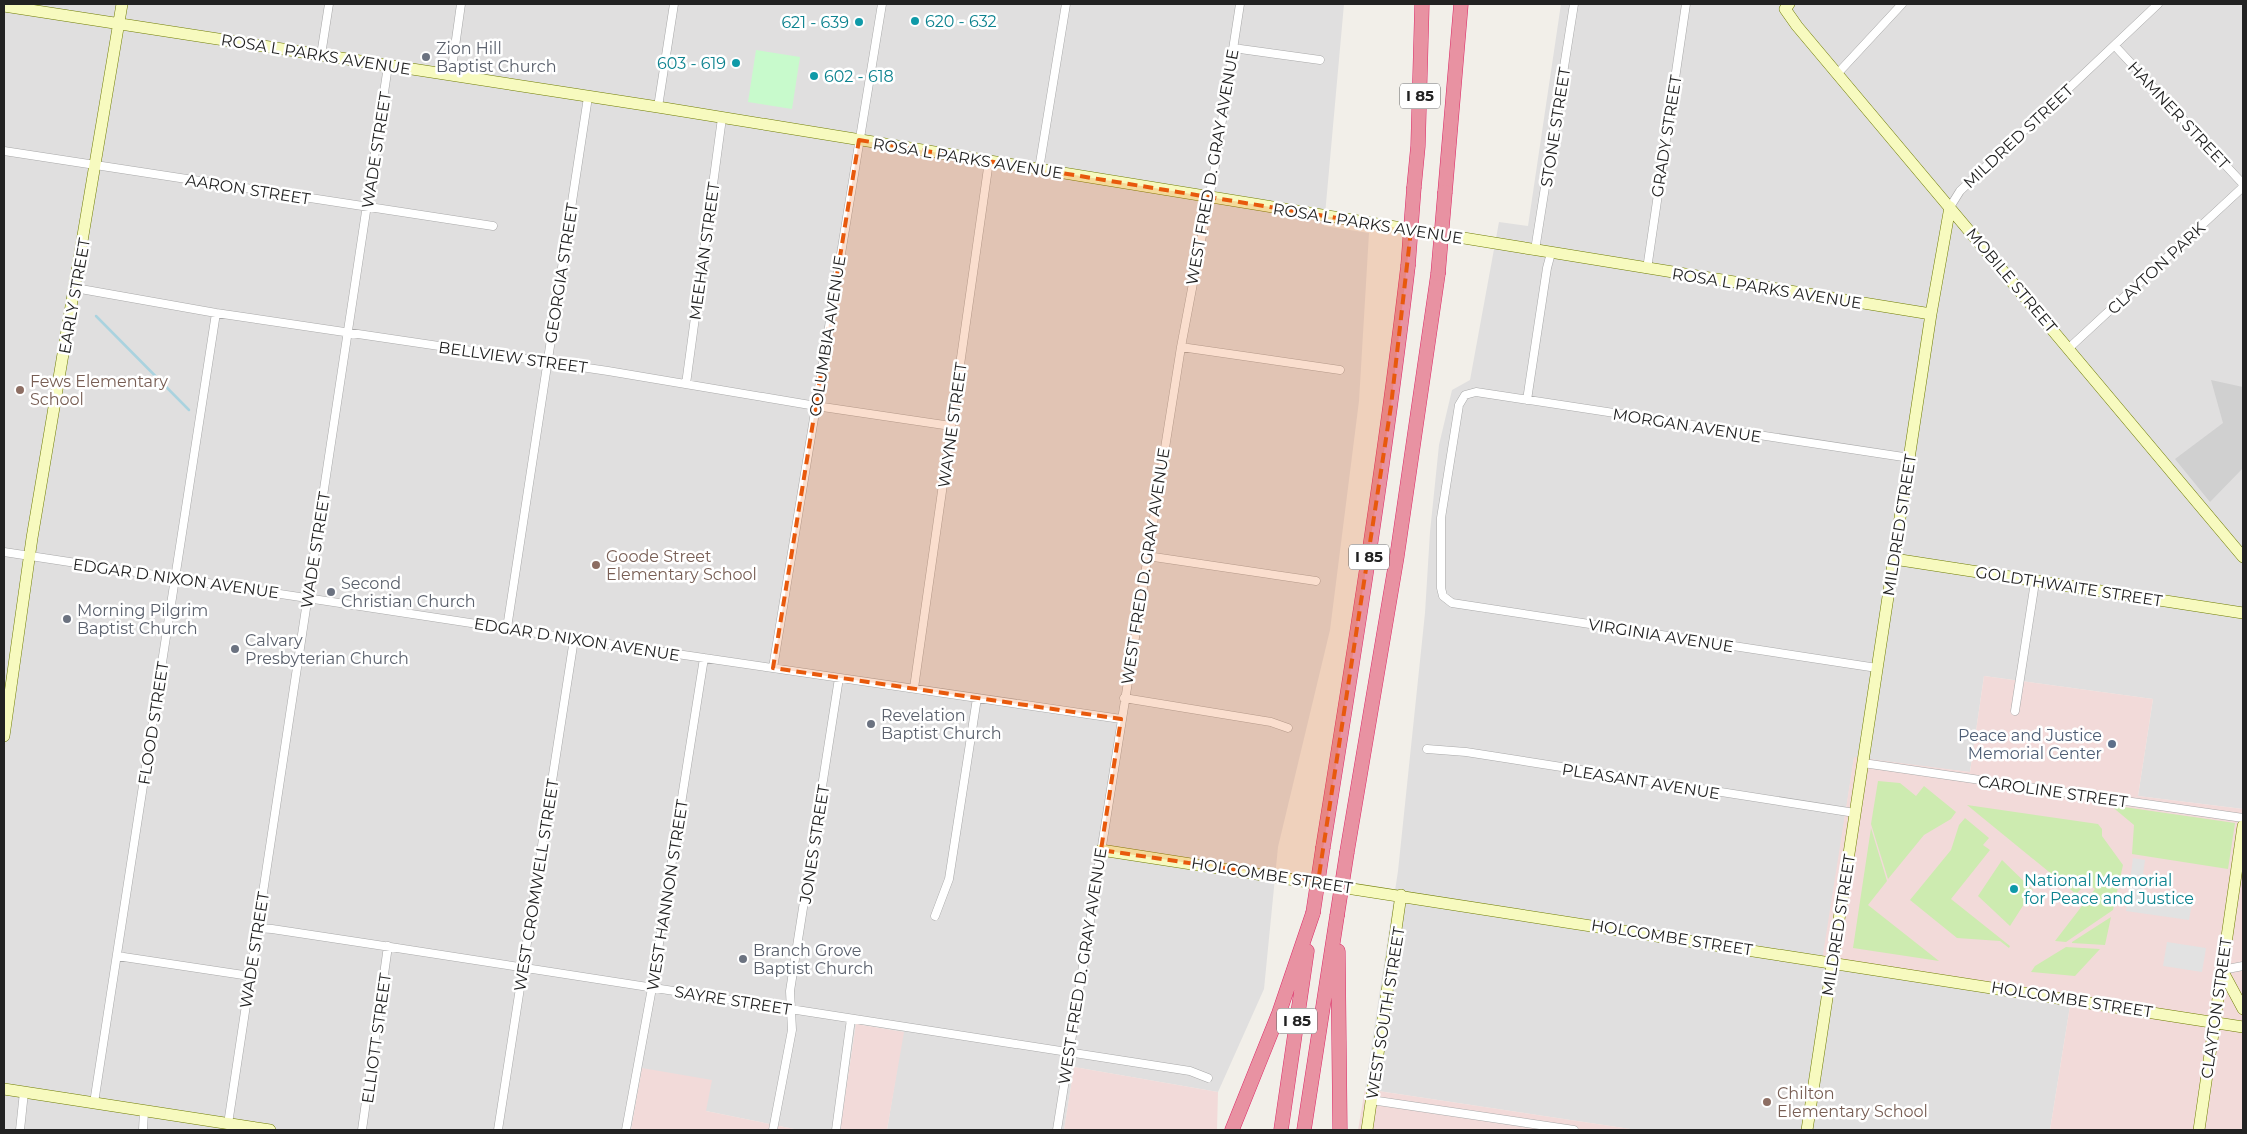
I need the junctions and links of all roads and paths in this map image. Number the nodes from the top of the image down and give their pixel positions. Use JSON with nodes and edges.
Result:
{"nodes":[{"id":1,"x":122,"y":4,"type":"edge"},
{"id":2,"x":328,"y":4,"type":"edge"},
{"id":3,"x":461,"y":4,"type":"edge"},
{"id":4,"x":674,"y":4,"type":"edge"},
{"id":5,"x":882,"y":4,"type":"edge"},
{"id":6,"x":1066,"y":4,"type":"edge"},
{"id":7,"x":1240,"y":4,"type":"edge"},
{"id":8,"x":1422,"y":4,"type":"edge"},
{"id":9,"x":1461,"y":4,"type":"edge"},
{"id":10,"x":1470,"y":4,"type":"edge"},
{"id":11,"x":1574,"y":4,"type":"edge"},
{"id":12,"x":1686,"y":4,"type":"edge"},
{"id":13,"x":1902,"y":4,"type":"edge"},
{"id":14,"x":2158,"y":4,"type":"edge"},
{"id":15,"x":4,"y":6,"type":"edge"},
{"id":16,"x":1784,"y":6,"type":"edge"},
{"id":17,"x":118,"y":24,"type":"junction"},
{"id":18,"x":2115,"y":46,"type":"junction"},
{"id":19,"x":1233,"y":48,"type":"junction"},
{"id":20,"x":321,"y":55,"type":"junction"},
{"id":21,"x":1320,"y":60,"type":"dead end"},
{"id":22,"x":388,"y":66,"type":"junction"},
{"id":23,"x":1838,"y":73,"type":"junction"},
{"id":24,"x":1456,"y":74,"type":"junction"},
{"id":25,"x":450,"y":75,"type":"junction"},
{"id":26,"x":588,"y":97,"type":"junction"},
{"id":27,"x":658,"y":107,"type":"junction"},
{"id":28,"x":722,"y":118,"type":"junction"},
{"id":29,"x":859,"y":140,"type":"junction"},
{"id":30,"x":4,"y":151,"type":"edge"},
{"id":31,"x":988,"y":161,"type":"junction"},
{"id":32,"x":95,"y":165,"type":"junction"},
{"id":33,"x":1039,"y":169,"type":"junction"},
{"id":34,"x":2243,"y":186,"type":"edge"},
{"id":35,"x":1208,"y":197,"type":"junction"},
{"id":36,"x":367,"y":207,"type":"junction"},
{"id":37,"x":1950,"y":207,"type":"junction"},
{"id":38,"x":493,"y":226,"type":"dead end"},
{"id":39,"x":1535,"y":250,"type":"junction"},
{"id":40,"x":1551,"y":253,"type":"junction"},
{"id":41,"x":1646,"y":269,"type":"junction"},
{"id":42,"x":75,"y":288,"type":"junction"},
{"id":43,"x":216,"y":313,"type":"junction"},
{"id":44,"x":1931,"y":314,"type":"junction"},
{"id":45,"x":347,"y":332,"type":"junction"},
{"id":46,"x":1181,"y":347,"type":"junction"},
{"id":47,"x":2069,"y":348,"type":"junction"},
{"id":48,"x":548,"y":362,"type":"junction"},
{"id":49,"x":1340,"y":370,"type":"dead end"},
{"id":50,"x":686,"y":384,"type":"junction"},
{"id":51,"x":1527,"y":400,"type":"junction"},
{"id":52,"x":816,"y":406,"type":"junction"},
{"id":53,"x":951,"y":426,"type":"junction"},
{"id":54,"x":1910,"y":458,"type":"junction"},
{"id":55,"x":4,"y":552,"type":"edge"},
{"id":56,"x":30,"y":556,"type":"junction"},
{"id":57,"x":1147,"y":556,"type":"junction"},
{"id":58,"x":2243,"y":557,"type":"edge"},
{"id":59,"x":1894,"y":559,"type":"junction"},
{"id":60,"x":175,"y":579,"type":"junction"},
{"id":61,"x":1316,"y":581,"type":"dead end"},
{"id":62,"x":2035,"y":582,"type":"junction"},
{"id":63,"x":306,"y":597,"type":"junction"},
{"id":64,"x":1447,"y":600,"type":"joint"},
{"id":65,"x":2243,"y":613,"type":"edge"},
{"id":66,"x":507,"y":628,"type":"junction"},
{"id":67,"x":574,"y":639,"type":"junction"},
{"id":68,"x":704,"y":658,"type":"junction"},
{"id":69,"x":773,"y":668,"type":"junction"},
{"id":70,"x":1877,"y":668,"type":"junction"},
{"id":71,"x":840,"y":678,"type":"junction"},
{"id":72,"x":914,"y":688,"type":"junction"},
{"id":73,"x":977,"y":698,"type":"junction"},
{"id":74,"x":1124,"y":698,"type":"junction"},
{"id":75,"x":2015,"y":711,"type":"dead end"},
{"id":76,"x":1121,"y":719,"type":"junction"},
{"id":77,"x":1288,"y":728,"type":"dead end"},
{"id":78,"x":4,"y":736,"type":"edge"},
{"id":79,"x":1427,"y":749,"type":"dead end"},
{"id":80,"x":1863,"y":763,"type":"junction"},
{"id":81,"x":1855,"y":813,"type":"junction"},
{"id":82,"x":2243,"y":818,"type":"edge"},
{"id":83,"x":2243,"y":826,"type":"edge"},
{"id":84,"x":1100,"y":850,"type":"junction"},
{"id":85,"x":1401,"y":895,"type":"junction"},
{"id":86,"x":1313,"y":913,"type":"junction"},
{"id":87,"x":935,"y":916,"type":"dead end"},
{"id":88,"x":1337,"y":916,"type":"junction"},
{"id":89,"x":257,"y":928,"type":"junction"},
{"id":90,"x":388,"y":946,"type":"junction"},
{"id":91,"x":117,"y":956,"type":"junction"},
{"id":92,"x":1832,"y":962,"type":"junction"},
{"id":93,"x":2243,"y":966,"type":"edge"},
{"id":94,"x":522,"y":967,"type":"junction"},
{"id":95,"x":2222,"y":970,"type":"junction"},
{"id":96,"x":250,"y":976,"type":"junction"},
{"id":97,"x":652,"y":988,"type":"junction"},
{"id":98,"x":790,"y":1009,"type":"junction"},
{"id":99,"x":2243,"y":1009,"type":"edge"},
{"id":100,"x":851,"y":1019,"type":"junction"},
{"id":101,"x":2215,"y":1021,"type":"junction"},
{"id":102,"x":2243,"y":1028,"type":"edge"},
{"id":103,"x":1069,"y":1053,"type":"junction"},
{"id":104,"x":1208,"y":1078,"type":"dead end"},
{"id":105,"x":4,"y":1089,"type":"edge"},
{"id":106,"x":24,"y":1092,"type":"junction"},
{"id":107,"x":1371,"y":1100,"type":"junction"},
{"id":108,"x":94,"y":1103,"type":"junction"},
{"id":109,"x":144,"y":1111,"type":"junction"},
{"id":110,"x":228,"y":1124,"type":"junction"},
{"id":111,"x":257,"y":1129,"type":"edge"},
{"id":112,"x":20,"y":1130,"type":"edge"},
{"id":113,"x":143,"y":1130,"type":"edge"},
{"id":114,"x":270,"y":1130,"type":"edge"},
{"id":115,"x":362,"y":1130,"type":"edge"},
{"id":116,"x":498,"y":1130,"type":"edge"},
{"id":117,"x":626,"y":1130,"type":"edge"},
{"id":118,"x":773,"y":1130,"type":"edge"},
{"id":119,"x":836,"y":1130,"type":"edge"},
{"id":120,"x":1057,"y":1130,"type":"edge"},
{"id":121,"x":1232,"y":1130,"type":"edge"},
{"id":122,"x":1281,"y":1130,"type":"edge"},
{"id":123,"x":1304,"y":1130,"type":"edge"},
{"id":124,"x":1340,"y":1130,"type":"edge"},
{"id":125,"x":1367,"y":1130,"type":"edge"},
{"id":126,"x":1574,"y":1130,"type":"edge"},
{"id":127,"x":1807,"y":1130,"type":"edge"},
{"id":128,"x":2199,"y":1130,"type":"edge"}],
"edges":[{"from":1,"to":17,"type":"street","name":"EARLY STREET"},
{"from":2,"to":20,"type":"street"},
{"from":3,"to":25,"type":"street"},
{"from":4,"to":27,"type":"street"},
{"from":5,"to":29,"type":"street","name":"COLUMBIA AVENUE"},
{"from":6,"to":33,"type":"street"},
{"from":7,"to":19,"type":"street","name":"WEST FRED D. GRAY AVENUE"},
{"from":8,"to":86,"type":"highway","number":"I 85","bridge":true},
{"from":9,"to":24,"type":"highway","number":"I 85"},
{"from":10,"to":24,"type":"highway"},
{"from":11,"to":39,"type":"street","name":"STONE STREET"},
{"from":12,"to":41,"type":"street","name":"GRADY STREET"},
{"from":13,"to":23,"type":"street"},
{"from":14,"to":18,"type":"street","name":"MILDRED STREET"},
{"from":15,"to":17,"type":"street","name":"ROSA L PARKS AVENUE"},
{"from":16,"to":23,"type":"street","name":"MOBILE STREET"},
{"from":17,"to":20,"type":"street","name":"ROSA L PARKS AVENUE"},
{"from":17,"to":32,"type":"street","name":"EARLY STREET"},
{"from":18,"to":34,"type":"street","name":"HAMNER STREET"},
{"from":18,"to":37,"type":"street","name":"MILDRED STREET"},
{"from":19,"to":21,"type":"street"},
{"from":19,"to":35,"type":"street","name":"WEST FRED D. GRAY AVENUE"},
{"from":20,"to":22,"type":"street","name":"ROSA L PARKS AVENUE"},
{"from":22,"to":25,"type":"street","name":"ROSA L PARKS AVENUE"},
{"from":22,"to":36,"type":"street","name":"WADE STREET"},
{"from":23,"to":37,"type":"street","name":"MOBILE STREET"},
{"from":24,"to":88,"type":"highway","number":"I 85","bridge":true},
{"from":25,"to":26,"type":"street","name":"ROSA L PARKS AVENUE"},
{"from":26,"to":27,"type":"street","name":"ROSA L PARKS AVENUE"},
{"from":26,"to":48,"type":"street","name":"GEORGIA STREET"},
{"from":27,"to":28,"type":"street","name":"ROSA L PARKS AVENUE"},
{"from":28,"to":29,"type":"street","name":"ROSA L PARKS AVENUE"},
{"from":28,"to":50,"type":"street","name":"MEEHAN STREET"},
{"from":29,"to":31,"type":"street","name":"ROSA L PARKS AVENUE"},
{"from":29,"to":52,"type":"street","name":"COLUMBIA AVENUE"},
{"from":30,"to":32,"type":"street","name":"AARON STREET"},
{"from":31,"to":33,"type":"street","name":"ROSA L PARKS AVENUE"},
{"from":31,"to":53,"type":"street","name":"WAYNE STREET"},
{"from":32,"to":36,"type":"street","name":"AARON STREET"},
{"from":32,"to":42,"type":"street","name":"EARLY STREET"},
{"from":33,"to":35,"type":"street","name":"ROSA L PARKS AVENUE"},
{"from":34,"to":47,"type":"street","name":"CLAYTON PARK"},
{"from":35,"to":39,"type":"street","name":"ROSA L PARKS AVENUE"},
{"from":35,"to":46,"type":"street","name":"WEST FRED D. GRAY AVENUE"},
{"from":36,"to":38,"type":"street","name":"AARON STREET"},
{"from":36,"to":45,"type":"street","name":"WADE STREET"},
{"from":37,"to":44,"type":"street","name":"MILDRED STREET"},
{"from":37,"to":47,"type":"street","name":"MOBILE STREET"},
{"from":39,"to":40,"type":"street","name":"ROSA L PARKS AVENUE"},
{"from":40,"to":41,"type":"street","name":"ROSA L PARKS AVENUE"},
{"from":40,"to":51,"type":"street"},
{"from":41,"to":44,"type":"street","name":"ROSA L PARKS AVENUE"},
{"from":42,"to":43,"type":"street","name":"BELLVIEW STREET"},
{"from":42,"to":56,"type":"street","name":"EARLY STREET"},
{"from":43,"to":45,"type":"street","name":"BELLVIEW STREET"},
{"from":43,"to":60,"type":"street","name":"FLOOD STREET"},
{"from":44,"to":54,"type":"street","name":"MILDRED STREET"},
{"from":45,"to":48,"type":"street","name":"BELLVIEW STREET"},
{"from":45,"to":63,"type":"street","name":"WADE STREET"},
{"from":46,"to":49,"type":"street"},
{"from":46,"to":57,"type":"street","name":"WEST FRED D. GRAY AVENUE"},
{"from":47,"to":58,"type":"street","name":"MOBILE STREET"},
{"from":48,"to":50,"type":"street","name":"BELLVIEW STREET"},
{"from":48,"to":66,"type":"street","name":"GEORGIA STREET"},
{"from":50,"to":52,"type":"street","name":"BELLVIEW STREET"},
{"from":51,"to":54,"type":"street","name":"MORGAN AVENUE"},
{"from":51,"to":64,"type":"street","name":"MORGAN AVENUE"},
{"from":52,"to":53,"type":"street","name":"BELLVIEW STREET"},
{"from":52,"to":69,"type":"street","name":"COLUMBIA AVENUE"},
{"from":53,"to":72,"type":"street","name":"WAYNE STREET"},
{"from":54,"to":59,"type":"street","name":"MILDRED STREET"},
{"from":55,"to":56,"type":"street","name":"EDGAR D NIXON AVENUE"},
{"from":56,"to":60,"type":"street","name":"EDGAR D NIXON AVENUE"},
{"from":56,"to":78,"type":"street","name":"EARLY STREET"},
{"from":57,"to":61,"type":"street"},
{"from":57,"to":74,"type":"street","name":"WEST FRED D. GRAY AVENUE"},
{"from":59,"to":62,"type":"street","name":"GOLDTHWAITE STREET"},
{"from":59,"to":70,"type":"street","name":"MILDRED STREET"},
{"from":60,"to":63,"type":"street","name":"EDGAR D NIXON AVENUE"},
{"from":60,"to":91,"type":"street","name":"FLOOD STREET"},
{"from":62,"to":65,"type":"street","name":"GOLDTHWAITE STREET"},
{"from":62,"to":75,"type":"street"},
{"from":63,"to":66,"type":"street","name":"EDGAR D NIXON AVENUE"},
{"from":63,"to":89,"type":"street","name":"WADE STREET"},
{"from":64,"to":70,"type":"street","name":"VIRGINIA AVENUE"},
{"from":66,"to":67,"type":"street","name":"EDGAR D NIXON AVENUE"},
{"from":67,"to":68,"type":"street","name":"EDGAR D NIXON AVENUE"},
{"from":67,"to":94,"type":"street","name":"WEST CROMWELL STREET"},
{"from":68,"to":69,"type":"street","name":"EDGAR D NIXON AVENUE"},
{"from":68,"to":97,"type":"street","name":"WEST HANNON STREET"},
{"from":69,"to":71,"type":"street","name":"EDGAR D NIXON AVENUE"},
{"from":70,"to":80,"type":"street","name":"MILDRED STREET"},
{"from":71,"to":72,"type":"street","name":"EDGAR D NIXON AVENUE"},
{"from":71,"to":98,"type":"street","name":"JONES STREET"},
{"from":72,"to":73,"type":"street","name":"EDGAR D NIXON AVENUE"},
{"from":73,"to":76,"type":"street","name":"EDGAR D NIXON AVENUE"},
{"from":73,"to":87,"type":"street"},
{"from":74,"to":76,"type":"street","name":"WEST FRED D. GRAY AVENUE"},
{"from":74,"to":77,"type":"street"},
{"from":76,"to":84,"type":"street","name":"WEST FRED D. GRAY AVENUE"},
{"from":79,"to":81,"type":"street","name":"PLEASANT AVENUE"},
{"from":80,"to":81,"type":"street","name":"MILDRED STREET"},
{"from":80,"to":82,"type":"street","name":"CAROLINE STREET"},
{"from":81,"to":92,"type":"street","name":"MILDRED STREET"},
{"from":83,"to":95,"type":"street","name":"CLAYTON STREET"},
{"from":84,"to":85,"type":"street","name":"HOLCOMBE STREET"},
{"from":84,"to":103,"type":"street","name":"WEST FRED D. GRAY AVENUE"},
{"from":85,"to":92,"type":"street","name":"HOLCOMBE STREET"},
{"from":85,"to":107,"type":"street","name":"WEST SOUTH STREET"},
{"from":86,"to":121,"type":"highway"},
{"from":86,"to":122,"type":"highway","number":"I 85"},
{"from":88,"to":123,"type":"highway","number":"I 85"},
{"from":88,"to":124,"type":"highway"},
{"from":89,"to":90,"type":"street","name":"SAYRE STREET"},
{"from":89,"to":96,"type":"street","name":"WADE STREET"},
{"from":90,"to":94,"type":"street","name":"SAYRE STREET"},
{"from":90,"to":115,"type":"street","name":"ELLIOTT STREET"},
{"from":91,"to":96,"type":"street"},
{"from":91,"to":108,"type":"street","name":"FLOOD STREET"},
{"from":92,"to":101,"type":"street","name":"HOLCOMBE STREET"},
{"from":92,"to":127,"type":"street","name":"MILDRED STREET"},
{"from":93,"to":95,"type":"street"},
{"from":94,"to":97,"type":"street","name":"SAYRE STREET"},
{"from":94,"to":116,"type":"street","name":"WEST CROMWELL STREET"},
{"from":95,"to":99,"type":"street"},
{"from":95,"to":101,"type":"street","name":"CLAYTON STREET"},
{"from":96,"to":110,"type":"street","name":"WADE STREET"},
{"from":97,"to":98,"type":"street","name":"SAYRE STREET"},
{"from":97,"to":117,"type":"street","name":"WEST HANNON STREET"},
{"from":98,"to":100,"type":"street","name":"SAYRE STREET"},
{"from":98,"to":118,"type":"street","name":"JONES STREET"},
{"from":100,"to":103,"type":"street","name":"SAYRE STREET"},
{"from":100,"to":119,"type":"street"},
{"from":101,"to":102,"type":"street","name":"HOLCOMBE STREET"},
{"from":101,"to":128,"type":"street","name":"CLAYTON STREET"},
{"from":103,"to":104,"type":"street","name":"SAYRE STREET"},
{"from":103,"to":120,"type":"street","name":"WEST FRED D. GRAY AVENUE"},
{"from":105,"to":106,"type":"street"},
{"from":106,"to":108,"type":"street"},
{"from":106,"to":112,"type":"street"},
{"from":107,"to":125,"type":"street","name":"WEST SOUTH STREET"},
{"from":107,"to":126,"type":"street"},
{"from":108,"to":109,"type":"street"},
{"from":109,"to":110,"type":"street"},
{"from":109,"to":113,"type":"street"},
{"from":110,"to":111,"type":"street"},
{"from":111,"to":114,"type":"street"}]}
